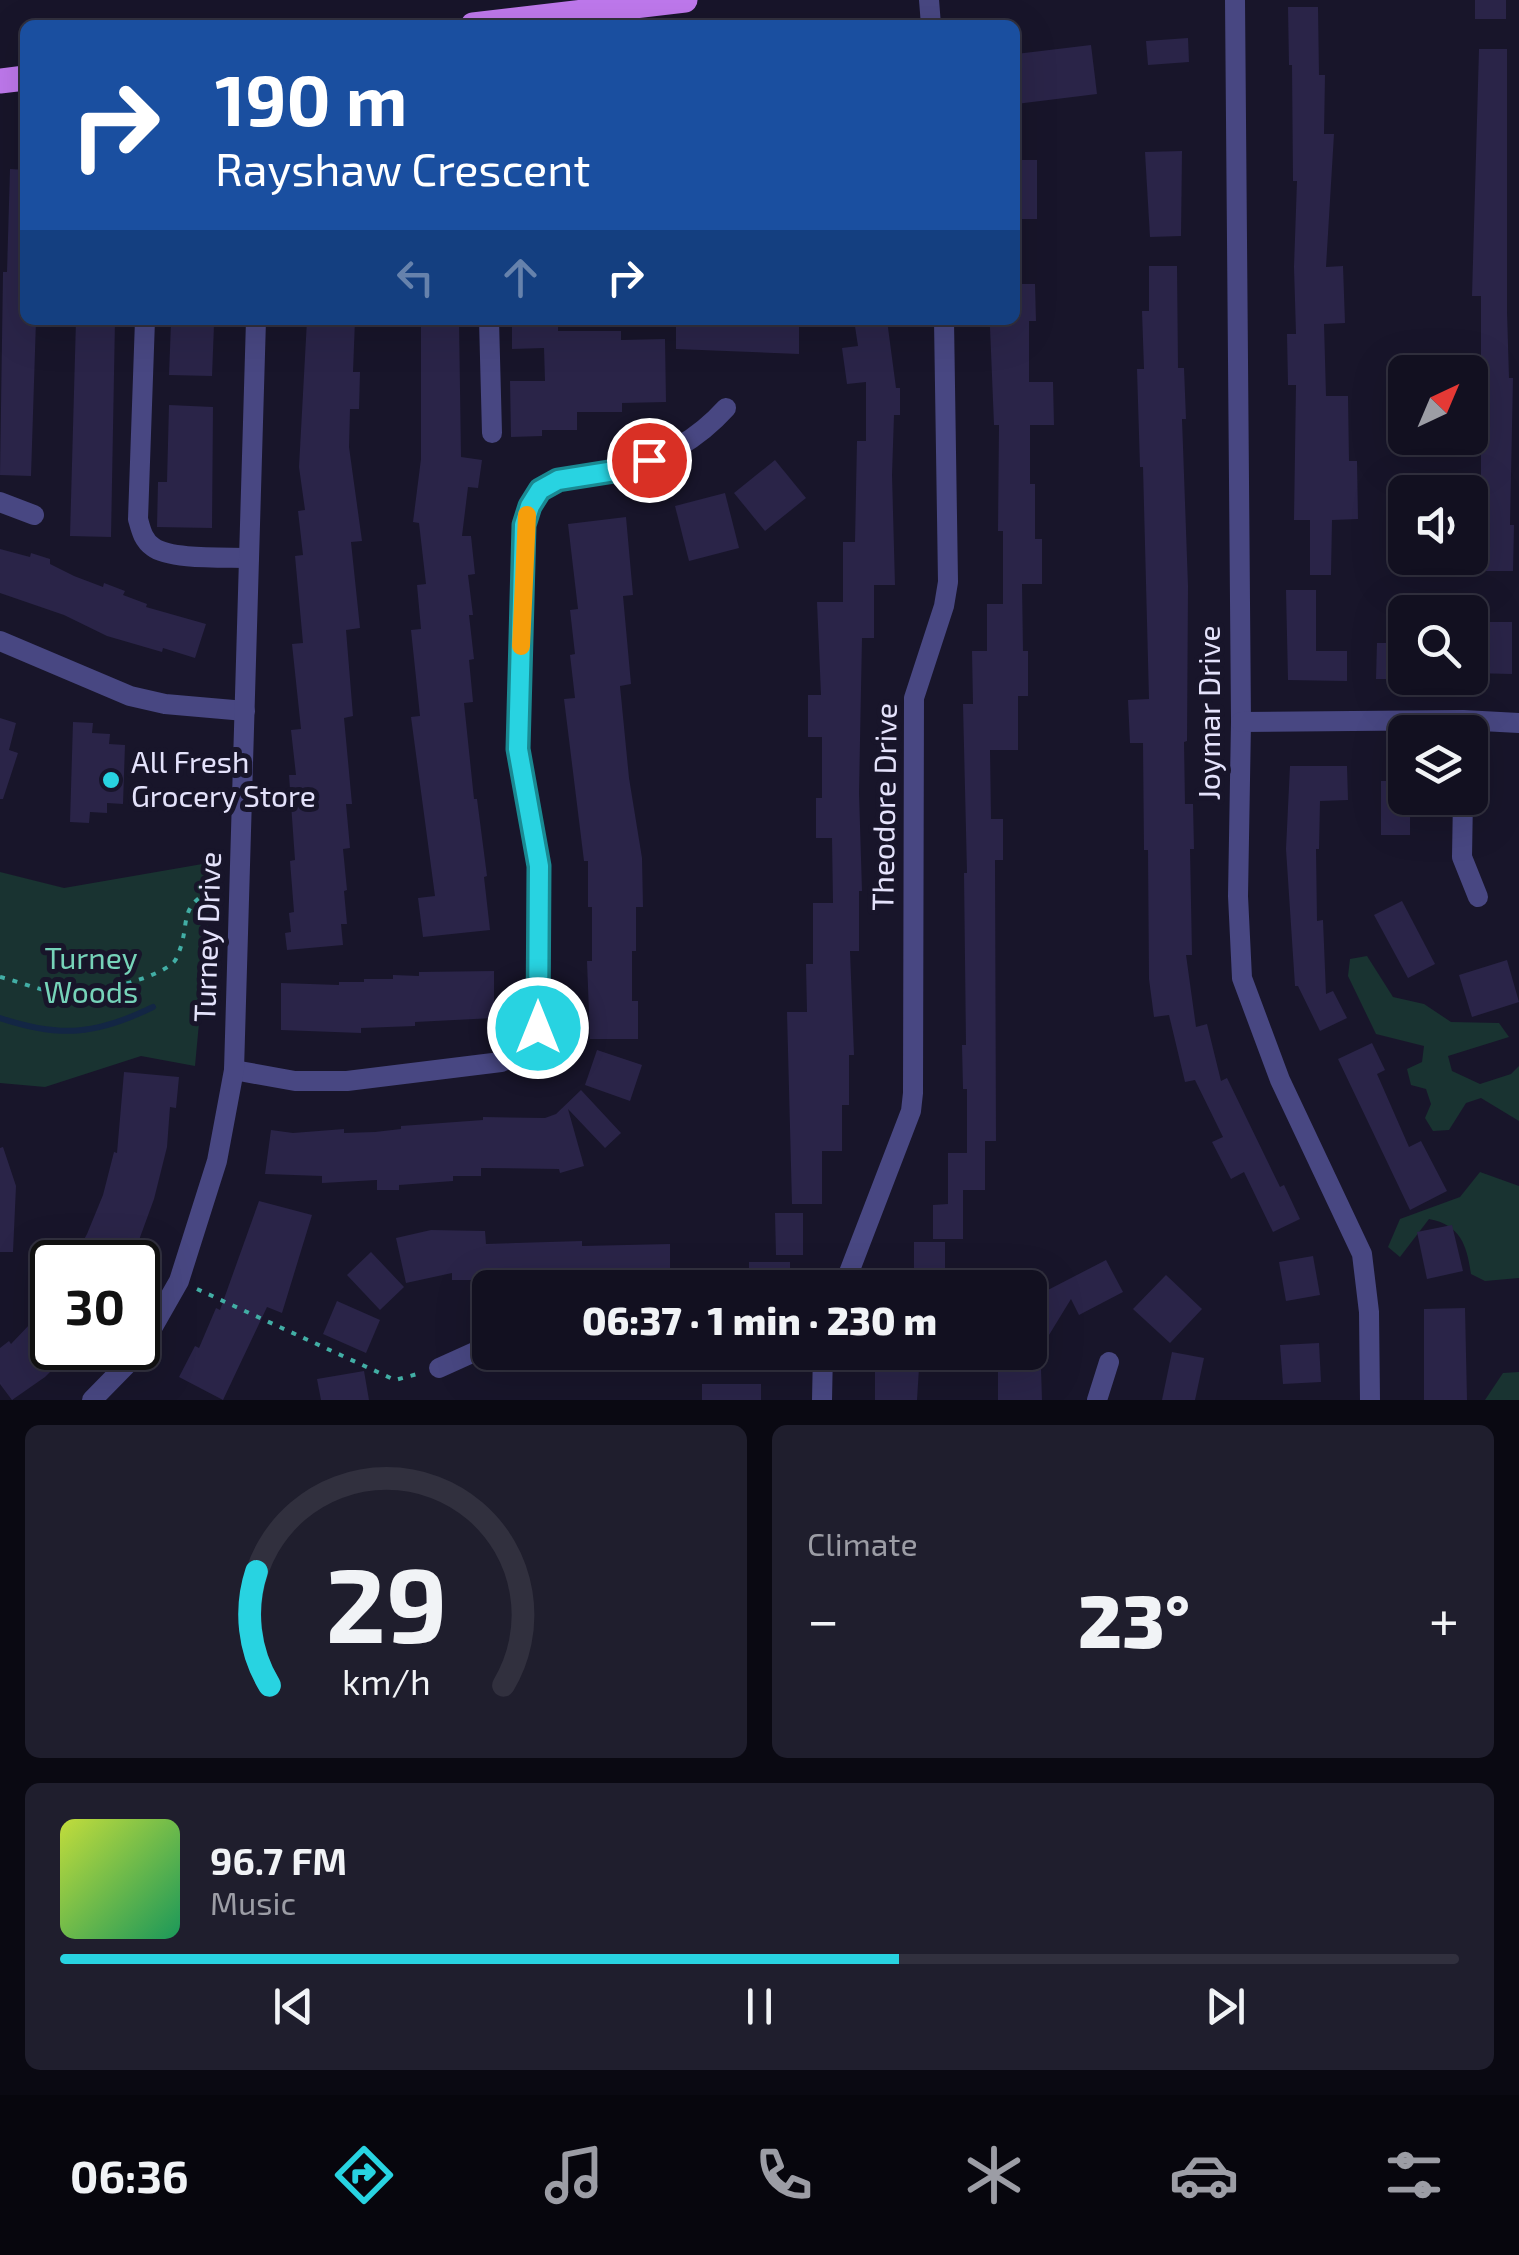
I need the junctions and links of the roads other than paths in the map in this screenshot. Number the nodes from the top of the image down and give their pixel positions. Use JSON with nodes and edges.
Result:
{"nodes":[{"id":1,"x":685,"y":0,"type":"edge"},
{"id":2,"x":1235,"y":0,"type":"edge"},
{"id":3,"x":523,"y":16,"type":"edge"},
{"id":4,"x":144,"y":325,"type":"edge"},
{"id":5,"x":256,"y":325,"type":"edge"},
{"id":6,"x":489,"y":325,"type":"edge"},
{"id":7,"x":944,"y":325,"type":"edge"},
{"id":8,"x":726,"y":408,"type":"dead end"},
{"id":9,"x":492,"y":432,"type":"dead end"},
{"id":10,"x":0,"y":502,"type":"edge"},
{"id":11,"x":34,"y":514,"type":"dead end"},
{"id":12,"x":249,"y":558,"type":"junction"},
{"id":13,"x":0,"y":641,"type":"edge"},
{"id":14,"x":245,"y":711,"type":"junction"},
{"id":15,"x":1241,"y":722,"type":"junction"},
{"id":16,"x":1519,"y":723,"type":"edge"},
{"id":17,"x":1388,"y":725,"type":"edge"},
{"id":18,"x":1488,"y":725,"type":"edge"},
{"id":19,"x":1462,"y":815,"type":"edge"},
{"id":20,"x":1478,"y":898,"type":"dead end"},
{"id":21,"x":234,"y":1070,"type":"junction"},
{"id":22,"x":850,"y":1270,"type":"edge"},
{"id":23,"x":472,"y":1353,"type":"edge"},
{"id":24,"x":1109,"y":1362,"type":"dead end"},
{"id":25,"x":439,"y":1368,"type":"road end"},
{"id":26,"x":823,"y":1370,"type":"edge"},
{"id":27,"x":92,"y":1400,"type":"edge"},
{"id":28,"x":822,"y":1400,"type":"edge"},
{"id":29,"x":1097,"y":1400,"type":"edge"},
{"id":30,"x":1370,"y":1400,"type":"edge"}],
"edges":[{"from":1,"to":3,"type":"main road"},
{"from":2,"to":15,"type":"street","name":"Joymar Drive"},
{"from":4,"to":12,"type":"street"},
{"from":5,"to":12,"type":"street","name":"Turney Drive"},
{"from":6,"to":9,"type":"street"},
{"from":7,"to":22,"type":"street","name":"Theodore Drive"},
{"from":8,"to":21,"type":"street"},
{"from":10,"to":11,"type":"street"},
{"from":12,"to":14,"type":"street","name":"Turney Drive"},
{"from":13,"to":14,"type":"street"},
{"from":14,"to":21,"type":"street","name":"Turney Drive"},
{"from":15,"to":17,"type":"street"},
{"from":15,"to":30,"type":"street","name":"Joymar Drive"},
{"from":16,"to":18,"type":"street"},
{"from":19,"to":20,"type":"street"},
{"from":21,"to":27,"type":"street","name":"Turney Drive"},
{"from":23,"to":25,"type":"street"},
{"from":24,"to":29,"type":"street"},
{"from":26,"to":28,"type":"street"}]}
